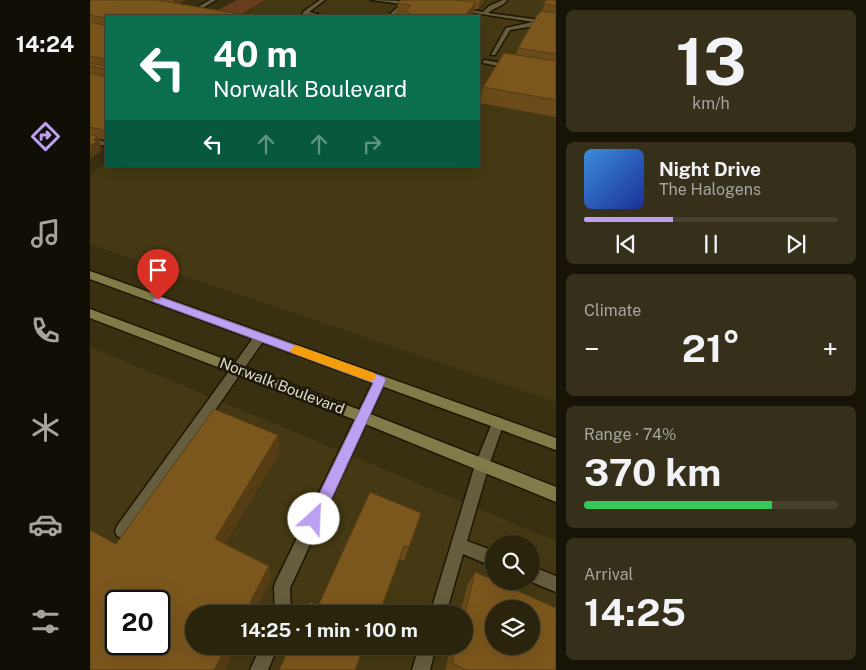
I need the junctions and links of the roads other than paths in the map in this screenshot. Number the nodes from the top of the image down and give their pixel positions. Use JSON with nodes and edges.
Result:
{"nodes":[{"id":1,"x":214,"y":0,"type":"edge"},
{"id":2,"x":323,"y":0,"type":"edge"},
{"id":3,"x":373,"y":0,"type":"edge"},
{"id":4,"x":505,"y":0,"type":"edge"},
{"id":5,"x":405,"y":2,"type":"junction"},
{"id":6,"x":425,"y":5,"type":"edge"},
{"id":7,"x":454,"y":10,"type":"edge"},
{"id":8,"x":191,"y":11,"type":"edge"},
{"id":9,"x":484,"y":14,"type":"junction"},
{"id":10,"x":317,"y":15,"type":"edge"},
{"id":11,"x":391,"y":15,"type":"edge"},
{"id":12,"x":536,"y":21,"type":"junction"},
{"id":13,"x":556,"y":24,"type":"edge"},
{"id":14,"x":493,"y":54,"type":"dead end"},
{"id":15,"x":485,"y":62,"type":"dead end"},
{"id":16,"x":521,"y":68,"type":"edge"},
{"id":17,"x":90,"y":140,"type":"edge"},
{"id":18,"x":105,"y":144,"type":"edge"},
{"id":19,"x":90,"y":275,"type":"edge"},
{"id":20,"x":90,"y":312,"type":"edge"},
{"id":21,"x":260,"y":337,"type":"junction"},
{"id":22,"x":236,"y":368,"type":"junction"},
{"id":23,"x":380,"y":380,"type":"junction"},
{"id":24,"x":363,"y":417,"type":"junction"},
{"id":25,"x":498,"y":423,"type":"junction"},
{"id":26,"x":556,"y":444,"type":"edge"},
{"id":27,"x":482,"y":465,"type":"junction"},
{"id":28,"x":556,"y":495,"type":"edge"},
{"id":29,"x":122,"y":531,"type":"dead end"},
{"id":30,"x":458,"y":545,"type":"junction"},
{"id":31,"x":485,"y":556,"type":"edge"},
{"id":32,"x":540,"y":578,"type":"edge"},
{"id":33,"x":556,"y":584,"type":"edge"},
{"id":34,"x":283,"y":605,"type":"edge"},
{"id":35,"x":441,"y":605,"type":"edge"},
{"id":36,"x":266,"y":655,"type":"edge"},
{"id":37,"x":425,"y":655,"type":"edge"},
{"id":38,"x":259,"y":670,"type":"edge"},
{"id":39,"x":421,"y":670,"type":"edge"}],
"edges":[{"from":1,"to":8,"type":"lane"},
{"from":2,"to":10,"type":"lane"},
{"from":3,"to":5,"type":"lane"},
{"from":4,"to":9,"type":"lane"},
{"from":5,"to":6,"type":"lane"},
{"from":5,"to":11,"type":"lane"},
{"from":7,"to":9,"type":"lane"},
{"from":9,"to":12,"type":"lane"},
{"from":12,"to":13,"type":"lane"},
{"from":12,"to":14,"type":"lane"},
{"from":15,"to":16,"type":"lane"},
{"from":17,"to":18,"type":"lane"},
{"from":19,"to":21,"type":"main road"},
{"from":20,"to":22,"type":"main road","name":"Norwalk Boulevard"},
{"from":21,"to":22,"type":"lane"},
{"from":21,"to":23,"type":"main road"},
{"from":22,"to":24,"type":"main road","name":"Norwalk Boulevard"},
{"from":22,"to":29,"type":"lane"},
{"from":23,"to":24,"type":"lane"},
{"from":23,"to":25,"type":"main road"},
{"from":24,"to":27,"type":"main road","name":"Norwalk Boulevard"},
{"from":24,"to":34,"type":"lane"},
{"from":25,"to":26,"type":"main road"},
{"from":25,"to":27,"type":"lane"},
{"from":27,"to":28,"type":"main road","name":"Norwalk Boulevard"},
{"from":27,"to":30,"type":"lane"},
{"from":30,"to":31,"type":"lane"},
{"from":30,"to":35,"type":"lane"},
{"from":32,"to":33,"type":"lane"},
{"from":36,"to":38,"type":"lane"},
{"from":37,"to":39,"type":"lane"}]}
